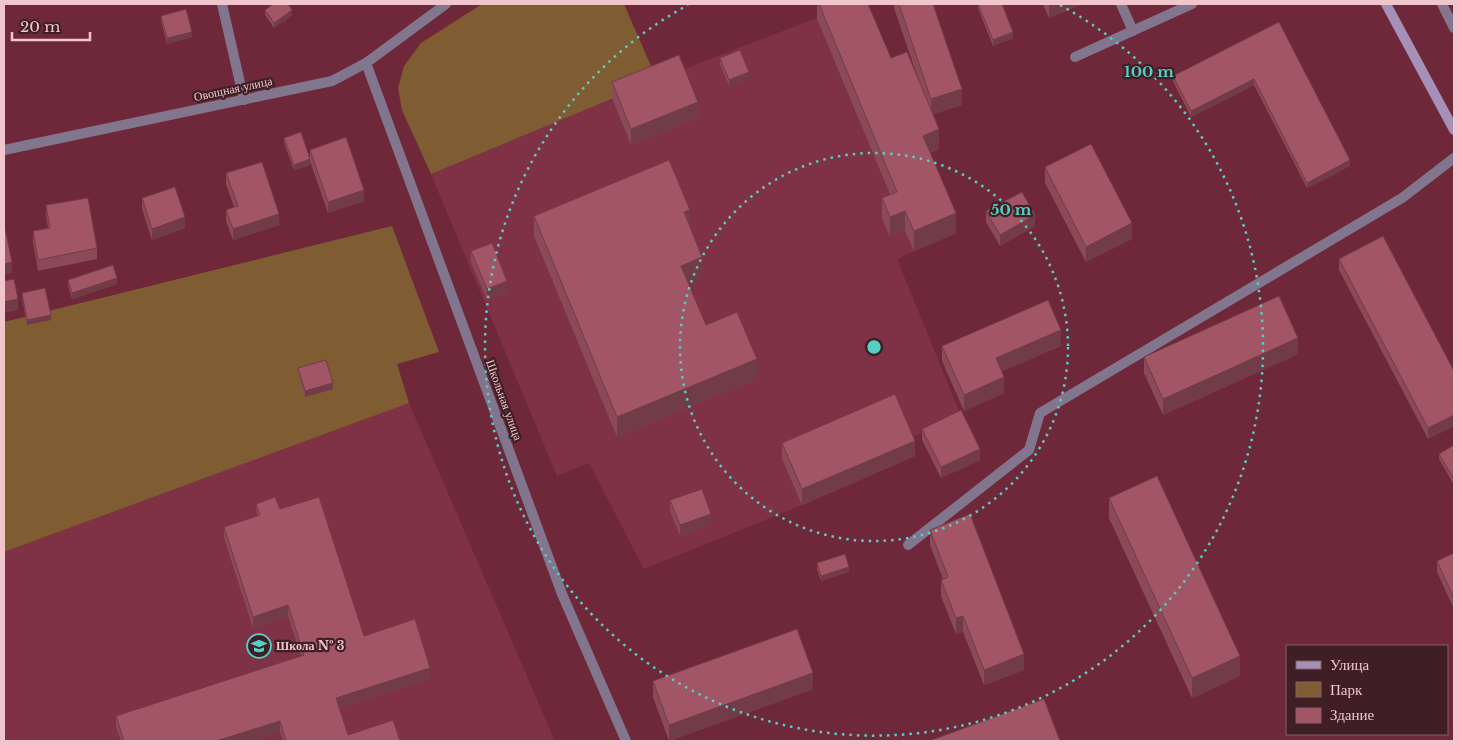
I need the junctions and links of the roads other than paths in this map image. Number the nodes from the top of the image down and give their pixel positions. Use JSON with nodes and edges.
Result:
{"nodes":[{"id":1,"x":222,"y":4,"type":"edge"},
{"id":2,"x":446,"y":4,"type":"edge"},
{"id":3,"x":1121,"y":4,"type":"edge"},
{"id":4,"x":1192,"y":4,"type":"edge"},
{"id":5,"x":1386,"y":4,"type":"edge"},
{"id":6,"x":1442,"y":4,"type":"edge"},
{"id":7,"x":1454,"y":28,"type":"edge"},
{"id":8,"x":1133,"y":31,"type":"junction"},
{"id":9,"x":1075,"y":58,"type":"dead end"},
{"id":10,"x":366,"y":64,"type":"junction"},
{"id":11,"x":244,"y":100,"type":"junction"},
{"id":12,"x":1454,"y":130,"type":"edge"},
{"id":13,"x":4,"y":150,"type":"edge"},
{"id":14,"x":1454,"y":158,"type":"edge"},
{"id":15,"x":908,"y":545,"type":"dead end"},
{"id":16,"x":626,"y":741,"type":"edge"}],
"edges":[{"from":1,"to":11,"type":"street"},
{"from":2,"to":10,"type":"street","name":"Овощная улица"},
{"from":3,"to":8,"type":"street"},
{"from":4,"to":8,"type":"street"},
{"from":5,"to":12,"type":"main road"},
{"from":6,"to":7,"type":"street"},
{"from":8,"to":9,"type":"street"},
{"from":10,"to":11,"type":"street","name":"Овощная улица"},
{"from":10,"to":16,"type":"street","name":"Школьная улица"},
{"from":11,"to":13,"type":"street","name":"Овощная улица"},
{"from":14,"to":15,"type":"street"}]}
